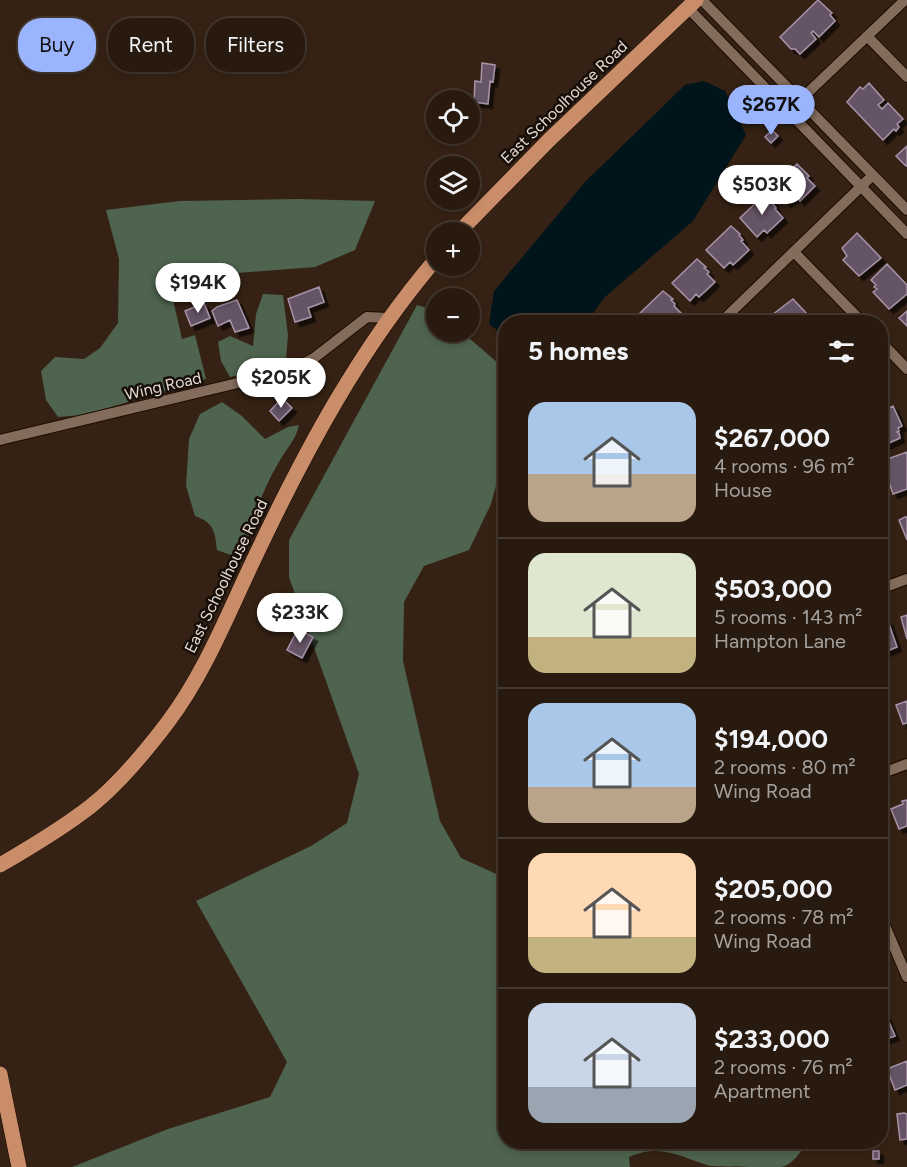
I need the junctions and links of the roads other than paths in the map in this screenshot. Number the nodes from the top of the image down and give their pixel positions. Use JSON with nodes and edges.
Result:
{"nodes":[{"id":1,"x":702,"y":0,"type":"edge"},
{"id":2,"x":905,"y":0,"type":"edge"},
{"id":3,"x":692,"y":4,"type":"edge"},
{"id":4,"x":867,"y":36,"type":"junction"},
{"id":5,"x":907,"y":76,"type":"edge"},
{"id":6,"x":801,"y":100,"type":"junction"},
{"id":7,"x":790,"y":111,"type":"junction"},
{"id":8,"x":873,"y":174,"type":"junction"},
{"id":9,"x":861,"y":186,"type":"junction"},
{"id":10,"x":907,"y":210,"type":"edge"},
{"id":11,"x":469,"y":222,"type":"edge"},
{"id":12,"x":907,"y":234,"type":"edge"},
{"id":13,"x":794,"y":252,"type":"junction"},
{"id":14,"x":426,"y":271,"type":"edge"},
{"id":15,"x":728,"y":315,"type":"edge"},
{"id":16,"x":855,"y":315,"type":"edge"},
{"id":17,"x":388,"y":318,"type":"junction"},
{"id":18,"x":888,"y":349,"type":"edge"},
{"id":19,"x":907,"y":369,"type":"edge"},
{"id":20,"x":0,"y":440,"type":"edge"},
{"id":21,"x":907,"y":579,"type":"edge"},
{"id":22,"x":888,"y":586,"type":"edge"},
{"id":23,"x":907,"y":764,"type":"edge"},
{"id":24,"x":888,"y":771,"type":"edge"},
{"id":25,"x":0,"y":865,"type":"edge"},
{"id":26,"x":888,"y":930,"type":"edge"},
{"id":27,"x":905,"y":964,"type":"edge"},
{"id":28,"x":907,"y":977,"type":"edge"},
{"id":29,"x":0,"y":1074,"type":"edge"},
{"id":30,"x":19,"y":1167,"type":"edge"}],
"edges":[{"from":1,"to":6,"type":"street"},
{"from":2,"to":4,"type":"street"},
{"from":3,"to":7,"type":"street"},
{"from":3,"to":11,"type":"main road","name":"East Schoolhouse Road"},
{"from":4,"to":5,"type":"street"},
{"from":4,"to":6,"type":"street"},
{"from":6,"to":7,"type":"street"},
{"from":6,"to":8,"type":"street"},
{"from":7,"to":9,"type":"street"},
{"from":8,"to":9,"type":"street"},
{"from":8,"to":10,"type":"street"},
{"from":9,"to":12,"type":"street"},
{"from":9,"to":13,"type":"street"},
{"from":13,"to":15,"type":"street"},
{"from":13,"to":16,"type":"street"},
{"from":14,"to":17,"type":"main road","name":"East Schoolhouse Road"},
{"from":17,"to":20,"type":"street","name":"Wing Road"},
{"from":17,"to":25,"type":"main road","name":"East Schoolhouse Road"},
{"from":18,"to":19,"type":"street"},
{"from":21,"to":22,"type":"street"},
{"from":23,"to":24,"type":"street"},
{"from":26,"to":27,"type":"street"},
{"from":27,"to":28,"type":"street"},
{"from":29,"to":30,"type":"main road"}]}
